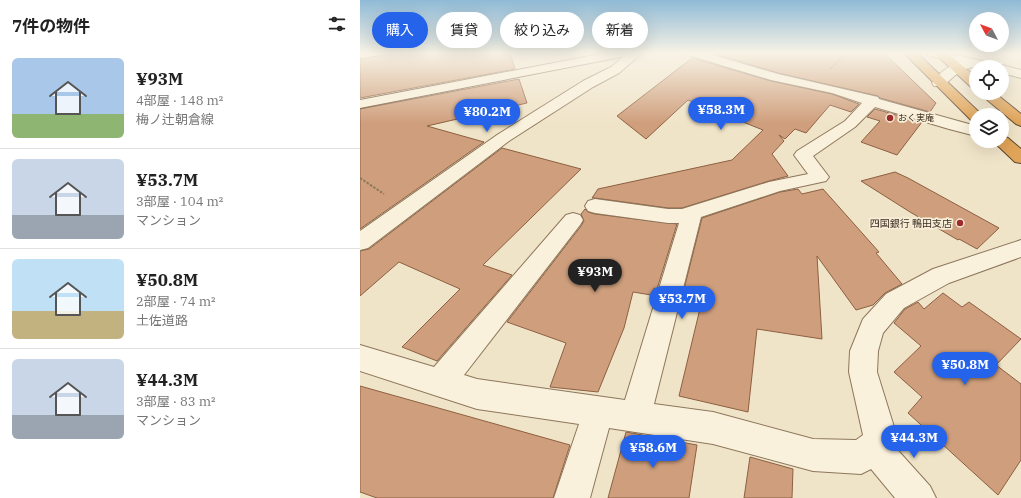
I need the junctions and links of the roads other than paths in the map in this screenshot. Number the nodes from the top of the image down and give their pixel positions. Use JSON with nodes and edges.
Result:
{"nodes":[{"id":1,"x":505,"y":76,"type":"edge"},
{"id":2,"x":603,"y":76,"type":"edge"},
{"id":3,"x":773,"y":76,"type":"edge"},
{"id":4,"x":932,"y":76,"type":"edge"},
{"id":5,"x":946,"y":76,"type":"edge"},
{"id":6,"x":939,"y":83,"type":"junction"},
{"id":7,"x":873,"y":100,"type":"junction"},
{"id":8,"x":995,"y":100,"type":"edge"},
{"id":9,"x":360,"y":104,"type":"edge"},
{"id":10,"x":969,"y":111,"type":"edge"},
{"id":11,"x":1021,"y":121,"type":"edge"},
{"id":12,"x":969,"y":129,"type":"edge"},
{"id":13,"x":1009,"y":147,"type":"edge"},
{"id":14,"x":1021,"y":158,"type":"edge"},
{"id":15,"x":595,"y":206,"type":"dead end"},
{"id":16,"x":692,"y":214,"type":"junction"},
{"id":17,"x":573,"y":220,"type":"dead end"},
{"id":18,"x":360,"y":242,"type":"edge"},
{"id":19,"x":1021,"y":248,"type":"edge"},
{"id":20,"x":360,"y":358,"type":"edge"},
{"id":21,"x":440,"y":382,"type":"junction"},
{"id":22,"x":598,"y":411,"type":"junction"},
{"id":23,"x":636,"y":416,"type":"junction"},
{"id":24,"x":874,"y":448,"type":"junction"},
{"id":25,"x":572,"y":498,"type":"edge"},
{"id":26,"x":918,"y":498,"type":"edge"}],
"edges":[{"from":1,"to":9,"type":"street"},
{"from":2,"to":18,"type":"street"},
{"from":3,"to":7,"type":"street"},
{"from":4,"to":6,"type":"highway"},
{"from":5,"to":6,"type":"street"},
{"from":6,"to":10,"type":"highway"},
{"from":7,"to":12,"type":"street"},
{"from":7,"to":16,"type":"street"},
{"from":8,"to":11,"type":"highway"},
{"from":13,"to":14,"type":"highway"},
{"from":15,"to":16,"type":"street"},
{"from":16,"to":23,"type":"street"},
{"from":17,"to":21,"type":"street"},
{"from":19,"to":24,"type":"street"},
{"from":20,"to":21,"type":"street"},
{"from":21,"to":22,"type":"street"},
{"from":22,"to":23,"type":"street"},
{"from":22,"to":25,"type":"street"},
{"from":23,"to":24,"type":"street"},
{"from":24,"to":26,"type":"street"}]}
